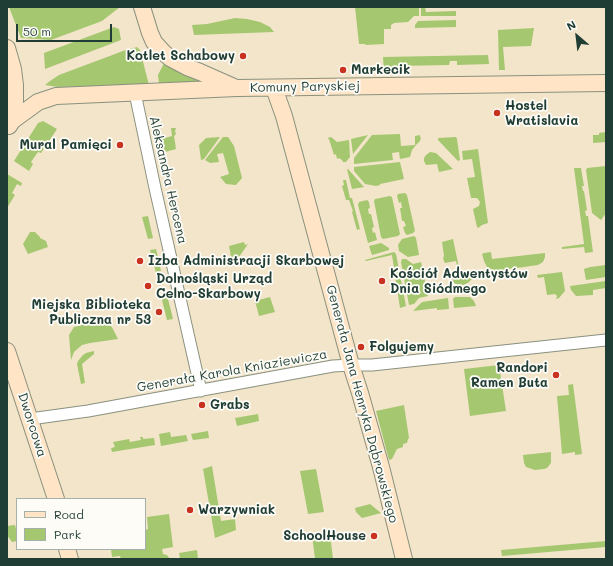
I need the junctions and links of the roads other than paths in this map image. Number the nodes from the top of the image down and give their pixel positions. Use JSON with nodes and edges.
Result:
{"nodes":[{"id":1,"x":142,"y":7,"type":"edge"},
{"id":2,"x":7,"y":48,"type":"edge"},
{"id":3,"x":606,"y":83,"type":"edge"},
{"id":4,"x":237,"y":88,"type":"junction"},
{"id":5,"x":274,"y":88,"type":"junction"},
{"id":6,"x":135,"y":92,"type":"junction"},
{"id":7,"x":9,"y":125,"type":"edge"},
{"id":8,"x":606,"y":340,"type":"edge"},
{"id":9,"x":7,"y":351,"type":"edge"},
{"id":10,"x":351,"y":365,"type":"junction"},
{"id":11,"x":201,"y":390,"type":"junction"},
{"id":12,"x":30,"y":419,"type":"junction"},
{"id":13,"x":56,"y":498,"type":"edge"},
{"id":14,"x":404,"y":559,"type":"edge"}],
"edges":[{"from":1,"to":4,"type":"street"},
{"from":2,"to":7,"type":"street"},
{"from":3,"to":5,"type":"street","name":"Komuny Paryskiej"},
{"from":4,"to":5,"type":"street","name":"Komuny Paryskiej"},
{"from":4,"to":6,"type":"street","name":"Komuny Paryskiej"},
{"from":5,"to":10,"type":"street","name":"Generała Jana Henryka Dąbrowskiego"},
{"from":6,"to":7,"type":"street","name":"Komuny Paryskiej"},
{"from":6,"to":11,"type":"street","name":"Aleksandra Hercena"},
{"from":8,"to":10,"type":"street","name":"Generała Karola Kniaziewicza"},
{"from":9,"to":12,"type":"street","name":"Dworcowa"},
{"from":10,"to":11,"type":"street","name":"Generała Karola Kniaziewicza"},
{"from":10,"to":14,"type":"street","name":"Generała Jana Henryka Dąbrowskiego"},
{"from":11,"to":12,"type":"street","name":"Generała Karola Kniaziewicza"},
{"from":12,"to":13,"type":"street","name":"Dworcowa"}]}
